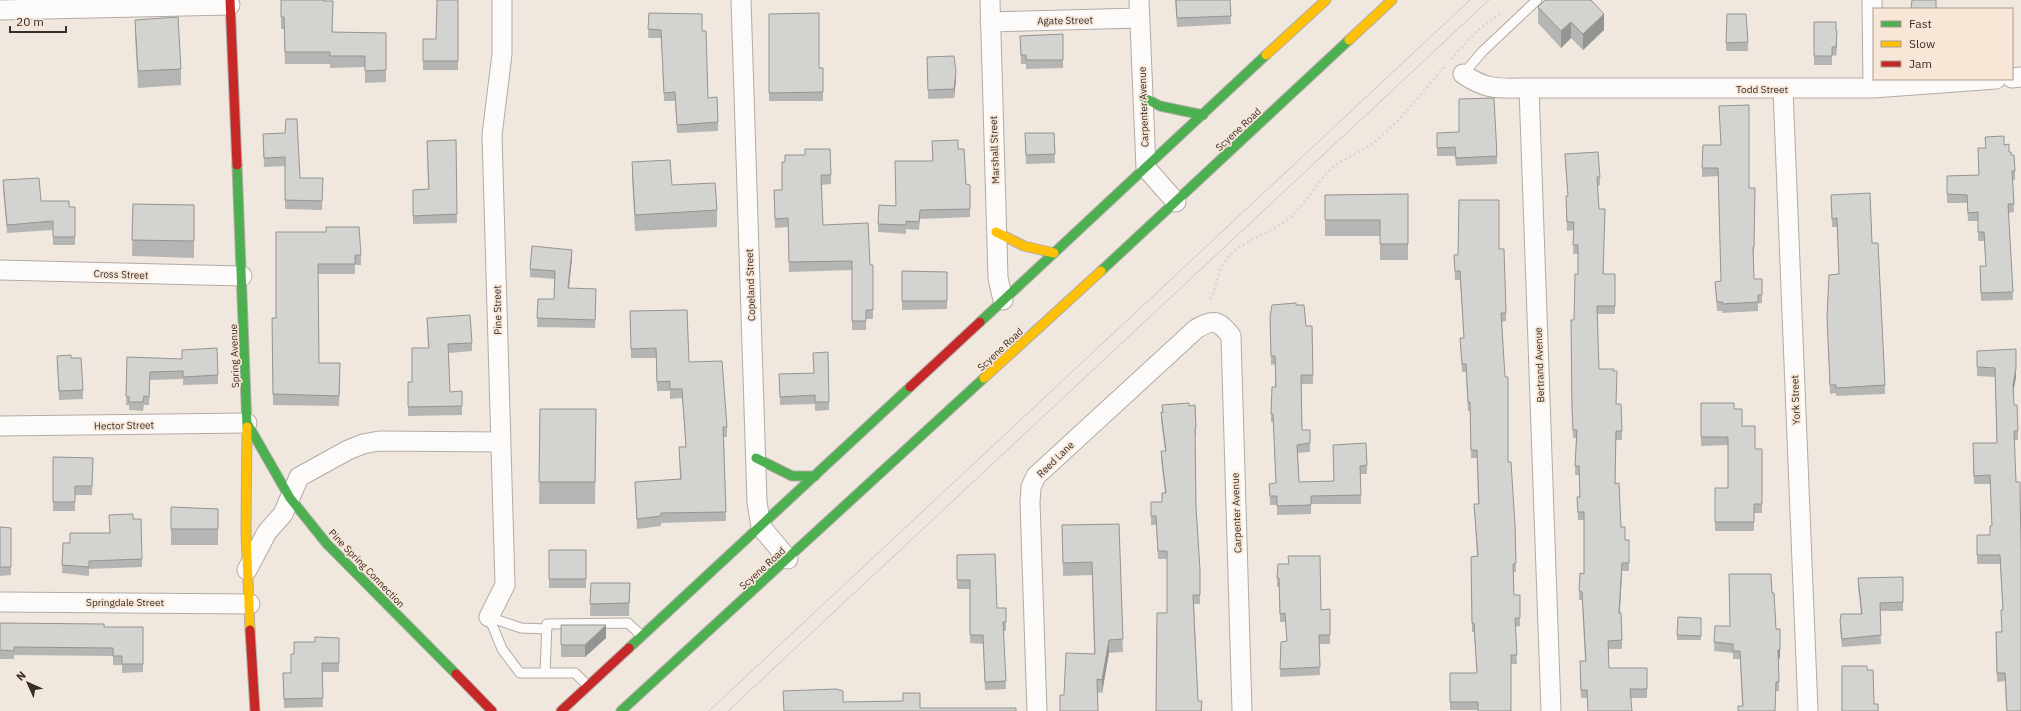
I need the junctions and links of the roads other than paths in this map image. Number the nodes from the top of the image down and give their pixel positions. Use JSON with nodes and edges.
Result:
{"nodes":[{"id":1,"x":502,"y":0,"type":"edge"},
{"id":2,"x":741,"y":0,"type":"edge"},
{"id":3,"x":990,"y":0,"type":"edge"},
{"id":4,"x":1326,"y":0,"type":"edge"},
{"id":5,"x":1392,"y":0,"type":"edge"},
{"id":6,"x":1538,"y":0,"type":"edge"},
{"id":7,"x":1872,"y":0,"type":"edge"},
{"id":8,"x":230,"y":3,"type":"edge"},
{"id":9,"x":1139,"y":9,"type":"edge"},
{"id":10,"x":0,"y":10,"type":"edge"},
{"id":11,"x":990,"y":22,"type":"junction"},
{"id":12,"x":1463,"y":74,"type":"joint"},
{"id":13,"x":1982,"y":80,"type":"edge"},
{"id":14,"x":1529,"y":88,"type":"junction"},
{"id":15,"x":1873,"y":88,"type":"junction"},
{"id":16,"x":1783,"y":89,"type":"junction"},
{"id":17,"x":1143,"y":97,"type":"junction"},
{"id":18,"x":1203,"y":115,"type":"junction"},
{"id":19,"x":1146,"y":168,"type":"junction"},
{"id":20,"x":1176,"y":202,"type":"junction"},
{"id":21,"x":996,"y":232,"type":"junction"},
{"id":22,"x":1054,"y":253,"type":"junction"},
{"id":23,"x":0,"y":270,"type":"edge"},
{"id":24,"x":242,"y":276,"type":"junction"},
{"id":25,"x":1003,"y":300,"type":"junction"},
{"id":26,"x":1216,"y":322,"type":"joint"},
{"id":27,"x":247,"y":423,"type":"junction"},
{"id":28,"x":0,"y":426,"type":"edge"},
{"id":29,"x":500,"y":442,"type":"junction"},
{"id":30,"x":756,"y":458,"type":"junction"},
{"id":31,"x":815,"y":476,"type":"junction"},
{"id":32,"x":290,"y":498,"type":"junction"},
{"id":33,"x":761,"y":527,"type":"junction"},
{"id":34,"x":788,"y":559,"type":"junction"},
{"id":35,"x":247,"y":570,"type":"junction"},
{"id":36,"x":0,"y":602,"type":"edge"},
{"id":37,"x":250,"y":604,"type":"junction"},
{"id":38,"x":490,"y":617,"type":"junction"},
{"id":39,"x":547,"y":629,"type":"junction"},
{"id":40,"x":642,"y":636,"type":"junction"},
{"id":41,"x":545,"y":673,"type":"junction"},
{"id":42,"x":588,"y":686,"type":"junction"},
{"id":43,"x":255,"y":711,"type":"edge"},
{"id":44,"x":492,"y":711,"type":"edge"},
{"id":45,"x":561,"y":711,"type":"edge"},
{"id":46,"x":621,"y":711,"type":"edge"},
{"id":47,"x":1037,"y":711,"type":"edge"},
{"id":48,"x":1242,"y":711,"type":"edge"},
{"id":49,"x":1551,"y":711,"type":"edge"},
{"id":50,"x":1808,"y":711,"type":"edge"}],
"edges":[{"from":1,"to":29,"type":"street","name":"Pine Street"},
{"from":2,"to":30,"type":"street","name":"Copeland Street"},
{"from":3,"to":11,"type":"street","name":"Marshall Street"},
{"from":4,"to":18,"type":"main road"},
{"from":5,"to":20,"type":"main road","name":"Scyene Road"},
{"from":6,"to":12,"type":"lane"},
{"from":7,"to":15,"type":"street"},
{"from":8,"to":10,"type":"street"},
{"from":8,"to":24,"type":"main road","name":"Spring Avenue"},
{"from":9,"to":11,"type":"street","name":"Agate Street"},
{"from":9,"to":17,"type":"street","name":"Carpenter Avenue"},
{"from":11,"to":21,"type":"street","name":"Marshall Street"},
{"from":12,"to":14,"type":"street"},
{"from":13,"to":15,"type":"street","name":"Todd Street"},
{"from":14,"to":16,"type":"street","name":"Todd Street"},
{"from":14,"to":49,"type":"street","name":"Bertrand Avenue"},
{"from":15,"to":16,"type":"street","name":"Todd Street"},
{"from":16,"to":50,"type":"street","name":"York Street"},
{"from":17,"to":18,"type":"main road"},
{"from":17,"to":19,"type":"street","name":"Carpenter Avenue"},
{"from":18,"to":19,"type":"main road"},
{"from":19,"to":20,"type":"street"},
{"from":19,"to":22,"type":"main road"},
{"from":20,"to":34,"type":"main road","name":"Scyene Road"},
{"from":21,"to":22,"type":"main road"},
{"from":21,"to":25,"type":"street","name":"Marshall Street"},
{"from":22,"to":25,"type":"main road"},
{"from":23,"to":24,"type":"street","name":"Cross Street"},
{"from":24,"to":27,"type":"main road","name":"Spring Avenue"},
{"from":25,"to":31,"type":"main road"},
{"from":26,"to":47,"type":"street","name":"Reed Lane"},
{"from":26,"to":48,"type":"street","name":"Carpenter Avenue"},
{"from":27,"to":28,"type":"street","name":"Hector Street"},
{"from":27,"to":32,"type":"main road","name":"Pine Spring Connection"},
{"from":27,"to":35,"type":"main road","name":"Spring Avenue"},
{"from":29,"to":32,"type":"street"},
{"from":29,"to":38,"type":"street","name":"Pine Street"},
{"from":30,"to":31,"type":"main road"},
{"from":30,"to":33,"type":"street","name":"Copeland Street"},
{"from":31,"to":33,"type":"main road"},
{"from":32,"to":35,"type":"street"},
{"from":32,"to":44,"type":"main road","name":"Pine Spring Connection"},
{"from":33,"to":34,"type":"street"},
{"from":33,"to":40,"type":"main road"},
{"from":34,"to":46,"type":"main road","name":"Scyene Road"},
{"from":35,"to":37,"type":"main road","name":"Spring Avenue"},
{"from":36,"to":37,"type":"street","name":"Springdale Street"},
{"from":37,"to":43,"type":"main road","name":"Spring Avenue"},
{"from":38,"to":39,"type":"lane"},
{"from":38,"to":41,"type":"lane"},
{"from":39,"to":40,"type":"lane"},
{"from":39,"to":41,"type":"lane"},
{"from":40,"to":42,"type":"main road"},
{"from":41,"to":42,"type":"lane"},
{"from":42,"to":45,"type":"main road"}]}
